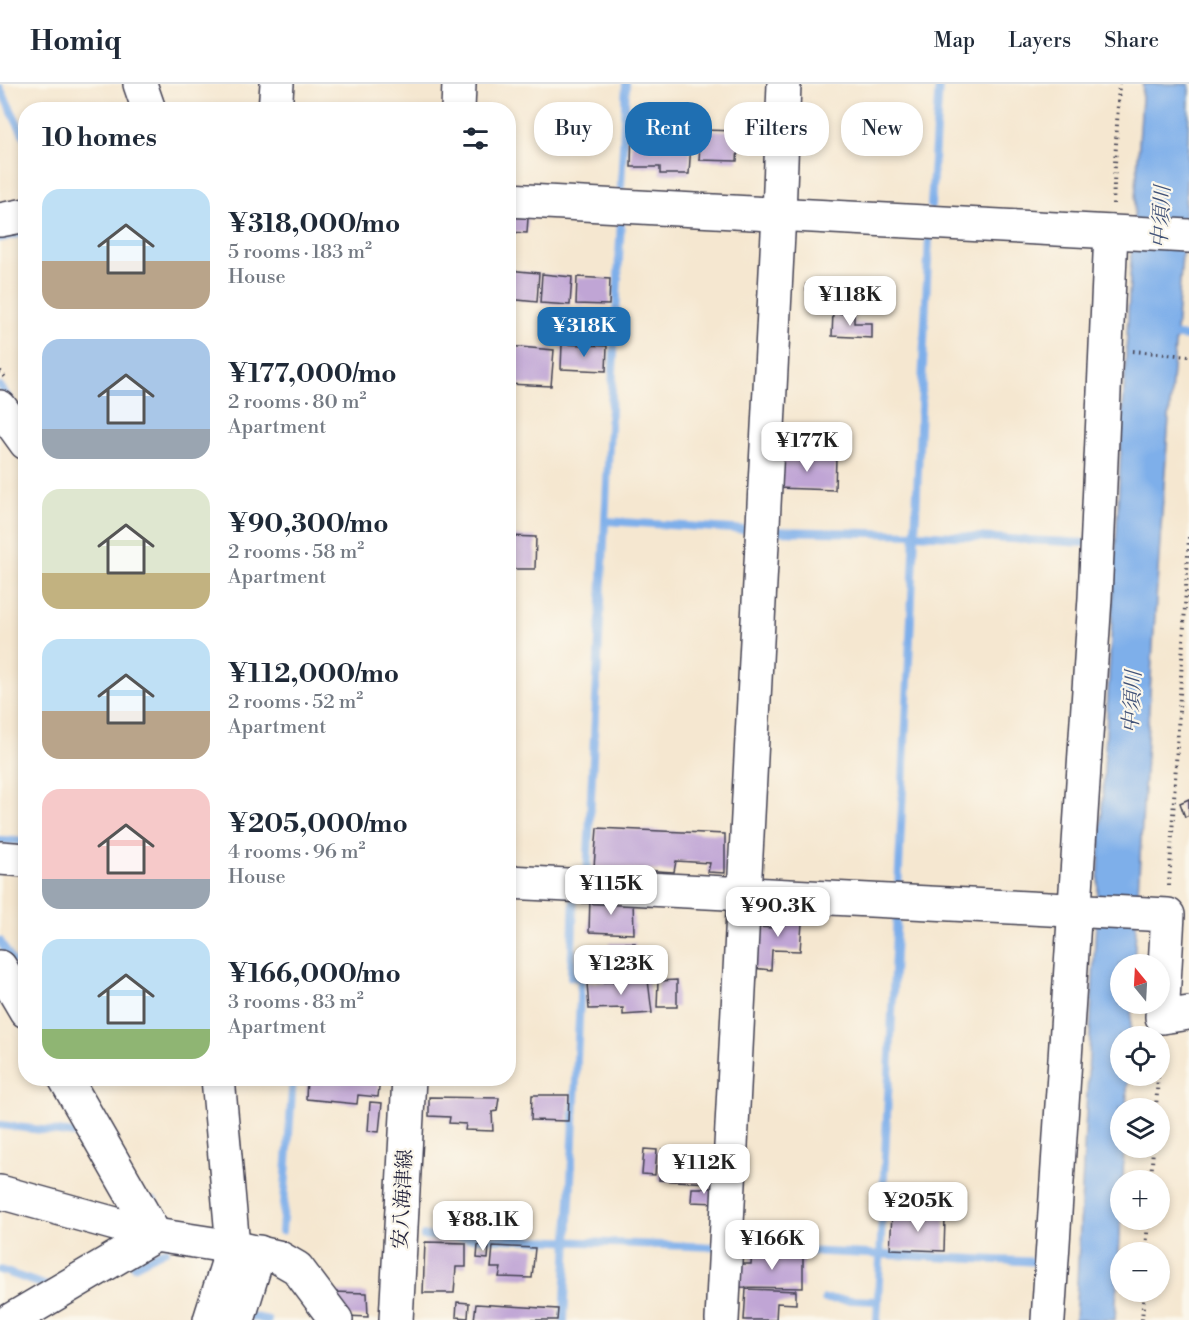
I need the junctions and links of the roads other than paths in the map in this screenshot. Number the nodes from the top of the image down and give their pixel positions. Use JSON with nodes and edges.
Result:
{"nodes":[{"id":1,"x":140,"y":84,"type":"edge"},
{"id":2,"x":277,"y":84,"type":"edge"},
{"id":3,"x":459,"y":84,"type":"edge"},
{"id":4,"x":784,"y":84,"type":"edge"},
{"id":5,"x":146,"y":102,"type":"edge"},
{"id":6,"x":276,"y":102,"type":"edge"},
{"id":7,"x":458,"y":102,"type":"edge"},
{"id":8,"x":516,"y":200,"type":"edge"},
{"id":9,"x":779,"y":214,"type":"junction"},
{"id":10,"x":18,"y":217,"type":"edge"},
{"id":11,"x":0,"y":220,"type":"edge"},
{"id":12,"x":1115,"y":232,"type":"junction"},
{"id":13,"x":1189,"y":236,"type":"edge"},
{"id":14,"x":0,"y":407,"type":"edge"},
{"id":15,"x":18,"y":432,"type":"edge"},
{"id":16,"x":0,"y":858,"type":"edge"},
{"id":17,"x":18,"y":859,"type":"edge"},
{"id":18,"x":516,"y":882,"type":"edge"},
{"id":19,"x":744,"y":895,"type":"junction"},
{"id":20,"x":1082,"y":911,"type":"junction"},
{"id":21,"x":0,"y":967,"type":"edge"},
{"id":22,"x":18,"y":997,"type":"edge"},
{"id":23,"x":1189,"y":1013,"type":"edge"},
{"id":24,"x":70,"y":1086,"type":"edge"},
{"id":25,"x":219,"y":1086,"type":"edge"},
{"id":26,"x":409,"y":1086,"type":"edge"},
{"id":27,"x":0,"y":1192,"type":"edge"},
{"id":28,"x":155,"y":1235,"type":"junction"},
{"id":29,"x":246,"y":1249,"type":"junction"},
{"id":30,"x":11,"y":1320,"type":"edge"},
{"id":31,"x":210,"y":1320,"type":"edge"},
{"id":32,"x":238,"y":1320,"type":"edge"},
{"id":33,"x":336,"y":1320,"type":"edge"},
{"id":34,"x":396,"y":1320,"type":"edge"},
{"id":35,"x":722,"y":1320,"type":"edge"},
{"id":36,"x":1048,"y":1320,"type":"edge"}],
"edges":[{"from":1,"to":5,"type":"street"},
{"from":2,"to":6,"type":"street"},
{"from":3,"to":7,"type":"street"},
{"from":4,"to":9,"type":"street"},
{"from":8,"to":9,"type":"street"},
{"from":9,"to":12,"type":"street"},
{"from":9,"to":19,"type":"street"},
{"from":10,"to":11,"type":"street"},
{"from":12,"to":13,"type":"street"},
{"from":12,"to":20,"type":"street"},
{"from":14,"to":15,"type":"street"},
{"from":16,"to":17,"type":"street"},
{"from":18,"to":19,"type":"street"},
{"from":19,"to":20,"type":"street"},
{"from":19,"to":35,"type":"street"},
{"from":20,"to":23,"type":"street"},
{"from":20,"to":36,"type":"street"},
{"from":21,"to":22,"type":"street"},
{"from":24,"to":28,"type":"street"},
{"from":25,"to":29,"type":"street"},
{"from":26,"to":34,"type":"street","name":"安八海津線"},
{"from":27,"to":28,"type":"street"},
{"from":28,"to":29,"type":"street"},
{"from":28,"to":30,"type":"street"},
{"from":29,"to":31,"type":"street"},
{"from":29,"to":32,"type":"street"},
{"from":29,"to":33,"type":"street"}]}
